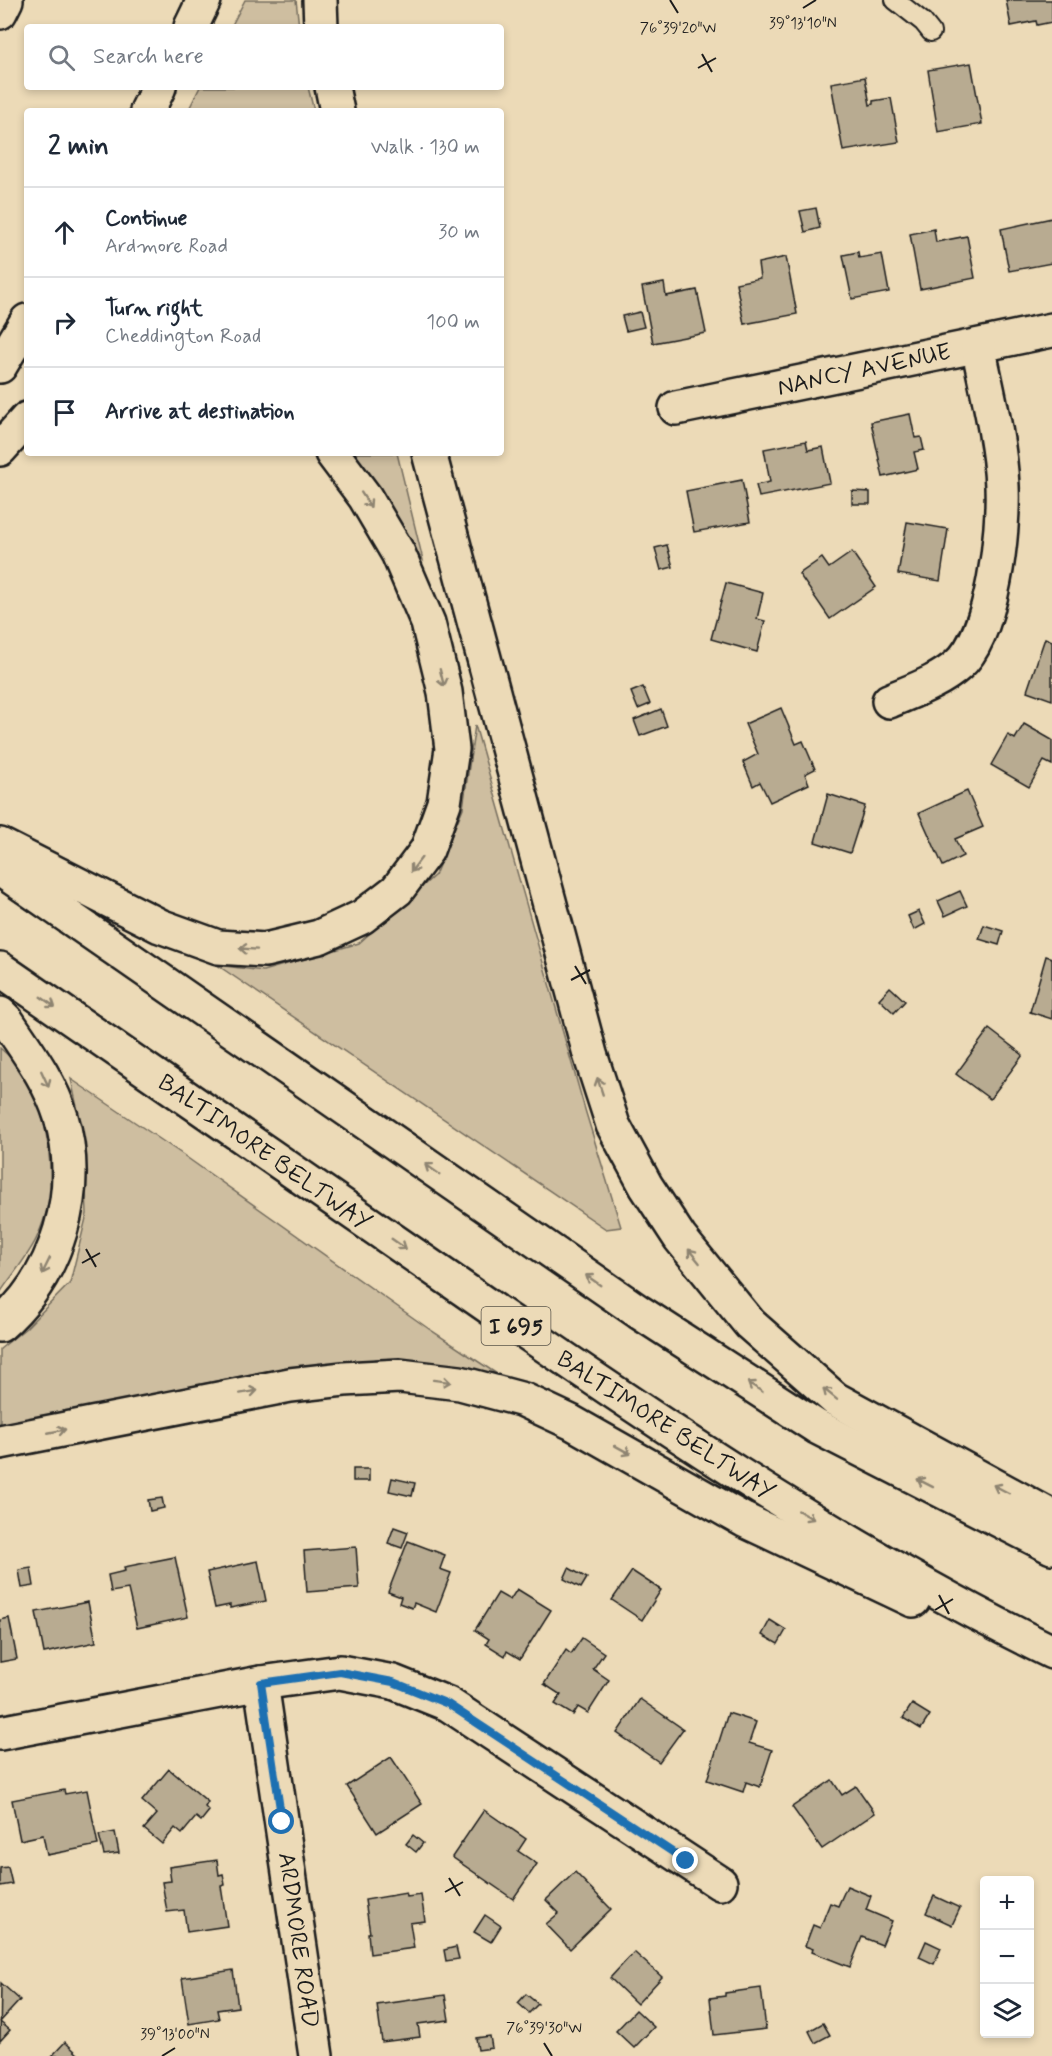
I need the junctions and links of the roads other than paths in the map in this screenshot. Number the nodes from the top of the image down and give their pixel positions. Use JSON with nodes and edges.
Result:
{"nodes":[{"id":1,"x":6,"y":0,"type":"edge"},
{"id":2,"x":204,"y":0,"type":"edge"},
{"id":3,"x":320,"y":0,"type":"edge"},
{"id":4,"x":895,"y":0,"type":"edge"},
{"id":5,"x":0,"y":12,"type":"edge"},
{"id":6,"x":192,"y":24,"type":"edge"},
{"id":7,"x":321,"y":24,"type":"edge"},
{"id":8,"x":931,"y":32,"type":"dead end"},
{"id":9,"x":158,"y":90,"type":"edge"},
{"id":10,"x":333,"y":90,"type":"edge"},
{"id":11,"x":148,"y":108,"type":"edge"},
{"id":12,"x":336,"y":108,"type":"edge"},
{"id":13,"x":24,"y":326,"type":"edge"},
{"id":14,"x":1052,"y":330,"type":"edge"},
{"id":15,"x":978,"y":345,"type":"junction"},
{"id":16,"x":0,"y":366,"type":"edge"},
{"id":17,"x":676,"y":408,"type":"dead end"},
{"id":18,"x":24,"y":422,"type":"edge"},
{"id":19,"x":0,"y":449,"type":"edge"},
{"id":20,"x":334,"y":456,"type":"edge"},
{"id":21,"x":430,"y":456,"type":"edge"},
{"id":22,"x":889,"y":701,"type":"dead end"},
{"id":23,"x":0,"y":845,"type":"edge"},
{"id":24,"x":0,"y":869,"type":"edge"},
{"id":25,"x":0,"y":969,"type":"edge"},
{"id":26,"x":0,"y":1014,"type":"edge"},
{"id":27,"x":0,"y":1325,"type":"edge"},
{"id":28,"x":0,"y":1442,"type":"edge"},
{"id":29,"x":1052,"y":1517,"type":"edge"},
{"id":30,"x":1052,"y":1547,"type":"edge"},
{"id":31,"x":1052,"y":1652,"type":"edge"},
{"id":32,"x":1052,"y":1660,"type":"edge"},
{"id":33,"x":261,"y":1683,"type":"junction"},
{"id":34,"x":0,"y":1733,"type":"edge"},
{"id":35,"x":720,"y":1883,"type":"dead end"},
{"id":36,"x":316,"y":2056,"type":"edge"}],
"edges":[{"from":1,"to":5,"type":"main road"},
{"from":2,"to":6,"type":"main road"},
{"from":3,"to":7,"type":"main road"},
{"from":4,"to":8,"type":"lane"},
{"from":9,"to":11,"type":"main road"},
{"from":10,"to":12,"type":"main road"},
{"from":13,"to":16,"type":"main road"},
{"from":14,"to":15,"type":"main road","name":"NANCY AVENUE"},
{"from":15,"to":17,"type":"main road","name":"NANCY AVENUE"},
{"from":15,"to":22,"type":"main road"},
{"from":18,"to":19,"type":"main road"},
{"from":20,"to":23,"type":"main road","one_way":true},
{"from":29,"to":21,"type":"main road","one_way":true},
{"from":30,"to":24,"type":"main road","one_way":true},
{"from":25,"to":31,"type":"main road","name":"BALTIMORE BELTWAY","number":"I 695","one_way":true},
{"from":26,"to":27,"type":"main road","one_way":true},
{"from":28,"to":32,"type":"main road","one_way":true},
{"from":33,"to":34,"type":"main road"},
{"from":33,"to":35,"type":"main road"},
{"from":33,"to":36,"type":"main road","name":"ARDMORE ROAD"}]}
